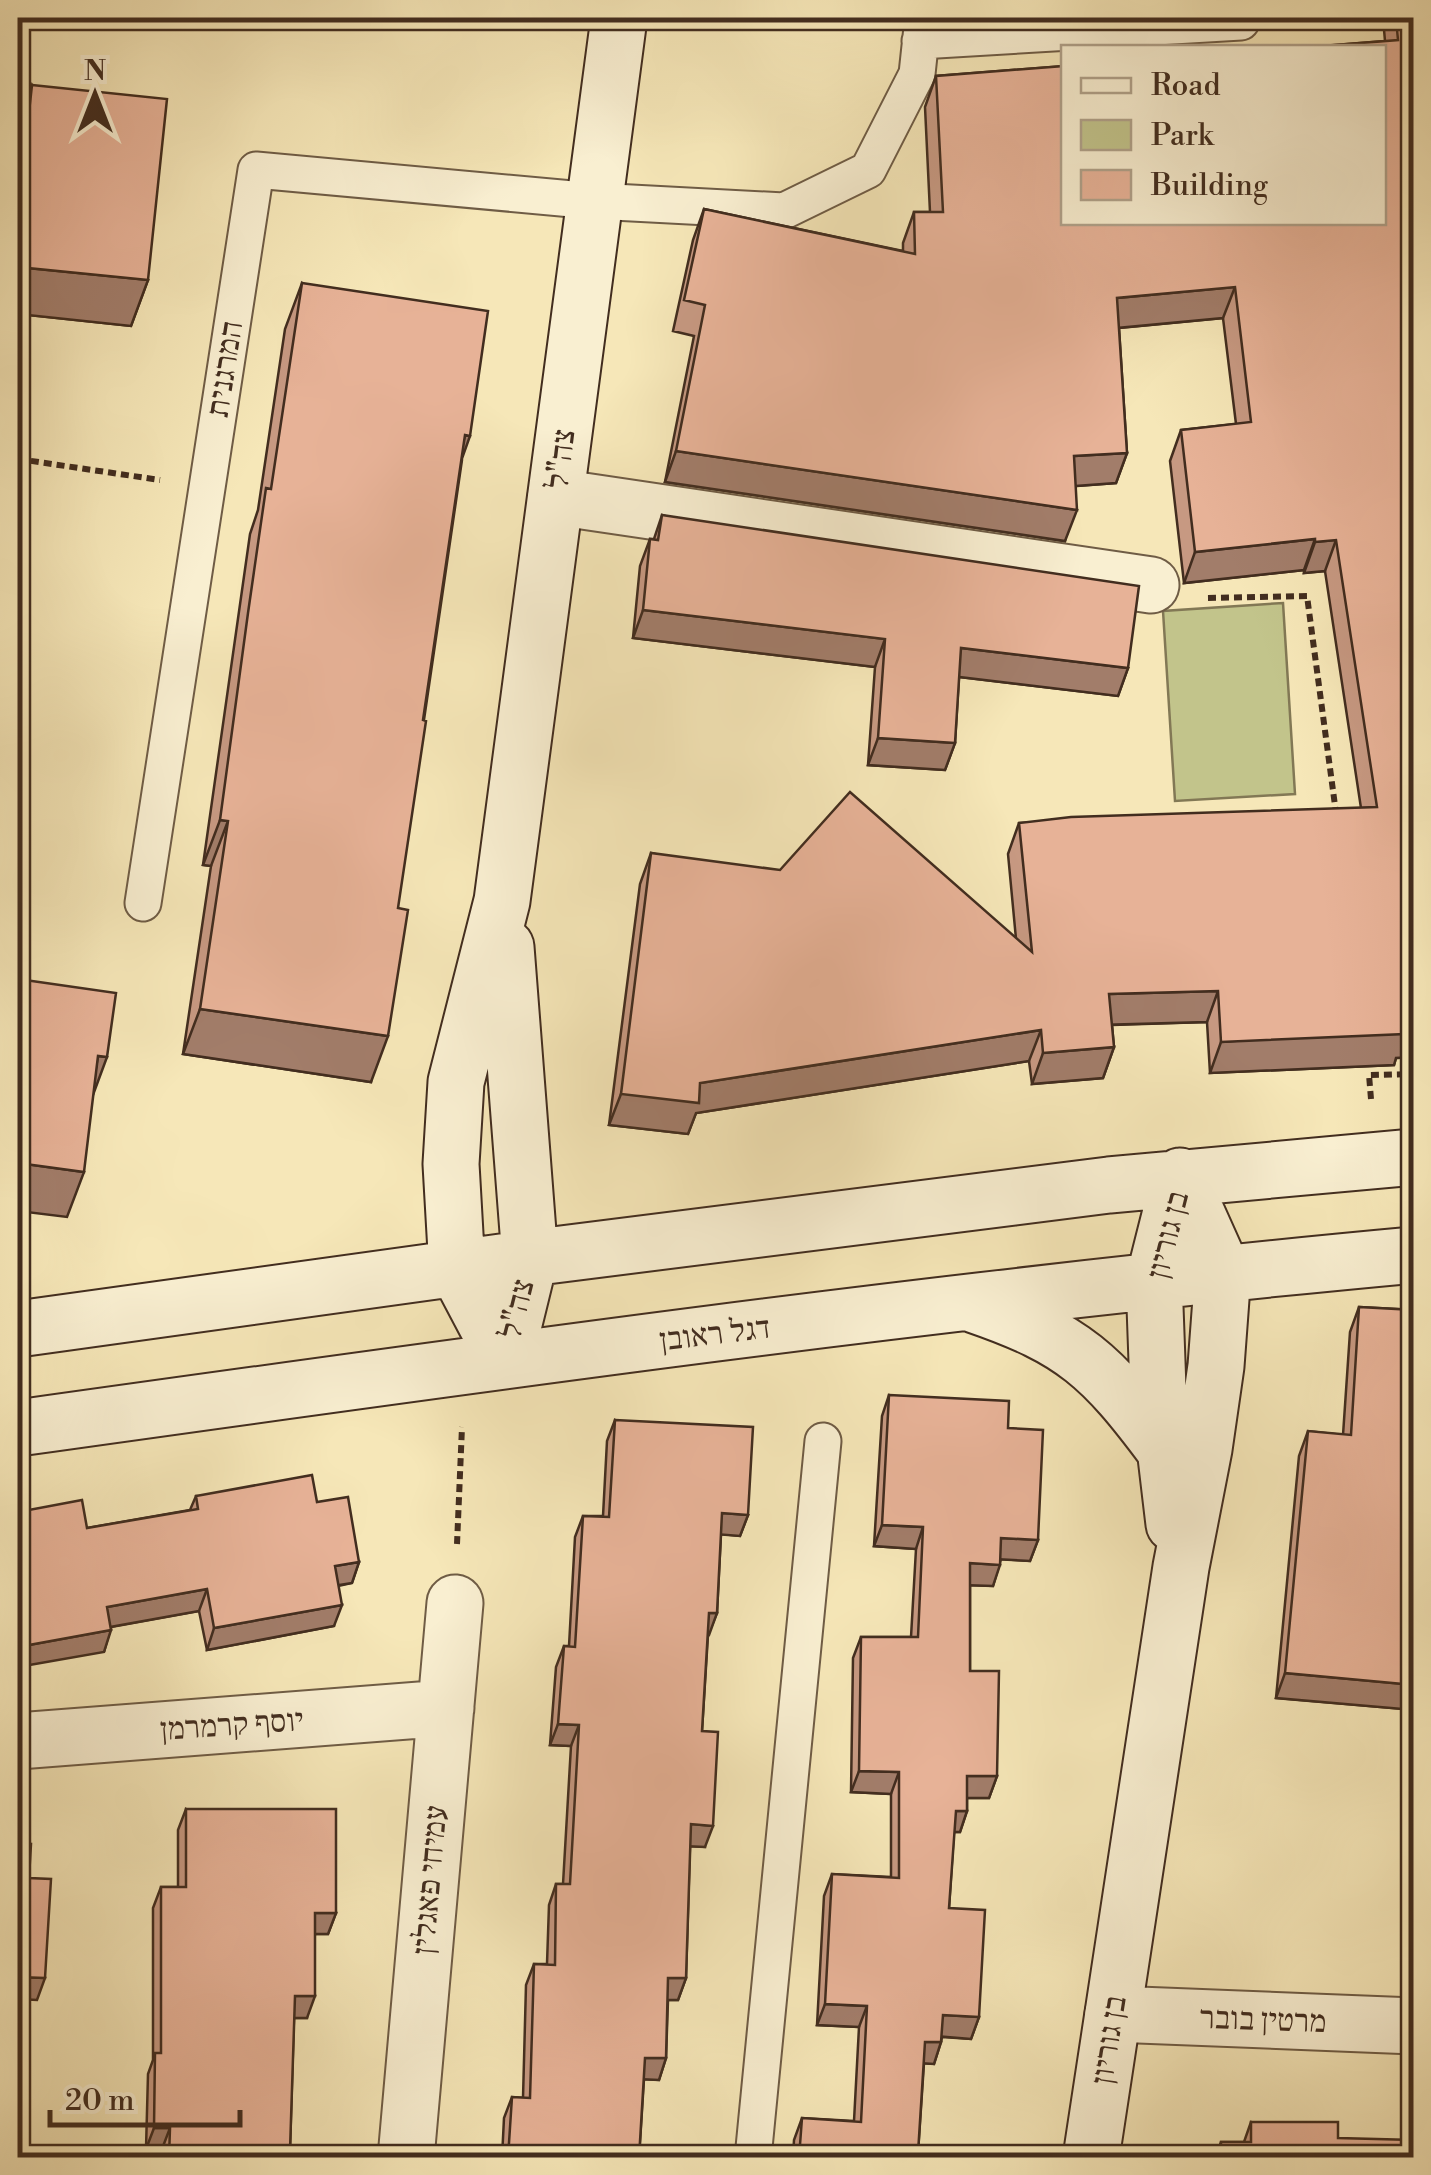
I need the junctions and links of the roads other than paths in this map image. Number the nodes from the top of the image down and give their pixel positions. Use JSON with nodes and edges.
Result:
{"nodes":[{"id":1,"x":618,"y":18,"type":"edge"},
{"id":2,"x":1240,"y":22,"type":"dead end"},
{"id":3,"x":922,"y":29,"type":"edge"},
{"id":4,"x":594,"y":200,"type":"junction"},
{"id":5,"x":556,"y":497,"type":"junction"},
{"id":6,"x":1151,"y":586,"type":"road end"},
{"id":7,"x":502,"y":901,"type":"junction"},
{"id":8,"x":143,"y":903,"type":"dead end"},
{"id":9,"x":1414,"y":1157,"type":"edge"},
{"id":10,"x":1180,"y":1176,"type":"junction"},
{"id":11,"x":1414,"y":1255,"type":"edge"},
{"id":12,"x":530,"y":1258,"type":"junction"},
{"id":13,"x":457,"y":1269,"type":"junction"},
{"id":14,"x":1223,"y":1272,"type":"junction"},
{"id":15,"x":1154,"y":1280,"type":"junction"},
{"id":16,"x":968,"y":1302,"type":"junction"},
{"id":17,"x":18,"y":1329,"type":"edge"},
{"id":18,"x":485,"y":1363,"type":"junction"},
{"id":19,"x":18,"y":1428,"type":"edge"},
{"id":20,"x":822,"y":1441,"type":"dead end"},
{"id":21,"x":1164,"y":1449,"type":"junction"},
{"id":22,"x":1180,"y":1568,"type":"junction"},
{"id":23,"x":454,"y":1603,"type":"road end"},
{"id":24,"x":446,"y":1708,"type":"junction"},
{"id":25,"x":18,"y":1741,"type":"edge"},
{"id":26,"x":1112,"y":2014,"type":"junction"},
{"id":27,"x":1414,"y":2026,"type":"edge"},
{"id":28,"x":406,"y":2158,"type":"edge"},
{"id":29,"x":753,"y":2158,"type":"edge"},
{"id":30,"x":1091,"y":2158,"type":"edge"}],
"edges":[{"from":1,"to":4,"type":"street","name":"צה\"ל"},
{"from":2,"to":3,"type":"lane"},
{"from":3,"to":4,"type":"lane"},
{"from":4,"to":5,"type":"street","name":"צה\"ל"},
{"from":4,"to":8,"type":"lane","name":"המרגנית"},
{"from":5,"to":6,"type":"street"},
{"from":5,"to":7,"type":"street","name":"צה\"ל"},
{"from":7,"to":12,"type":"street","name":"צה\"ל"},
{"from":7,"to":13,"type":"street","name":"צה\"ל"},
{"from":9,"to":10,"type":"street"},
{"from":10,"to":12,"type":"street"},
{"from":10,"to":14,"type":"street","name":"בן גוריון"},
{"from":10,"to":15,"type":"street","name":"בן גוריון"},
{"from":11,"to":14,"type":"street","name":"דגל ראובן"},
{"from":12,"to":13,"type":"street"},
{"from":12,"to":18,"type":"street","name":"צה\"ל"},
{"from":13,"to":17,"type":"street"},
{"from":13,"to":18,"type":"street","name":"צה\"ל"},
{"from":14,"to":15,"type":"street","name":"דגל ראובן"},
{"from":14,"to":22,"type":"street","name":"בן גוריון"},
{"from":15,"to":16,"type":"street","name":"דגל ראובן"},
{"from":15,"to":21,"type":"street","name":"בן גוריון"},
{"from":16,"to":18,"type":"street","name":"דגל ראובן"},
{"from":16,"to":21,"type":"street"},
{"from":18,"to":19,"type":"street","name":"דגל ראובן"},
{"from":20,"to":29,"type":"lane"},
{"from":21,"to":22,"type":"street","name":"בן גוריון"},
{"from":22,"to":26,"type":"street","name":"בן גוריון"},
{"from":23,"to":24,"type":"street","name":"עמיחי פאגלין"},
{"from":24,"to":25,"type":"street","name":"יוסף קרמרמן"},
{"from":24,"to":28,"type":"street","name":"עמיחי פאגלין"},
{"from":26,"to":27,"type":"street","name":"מרטין בובר"},
{"from":26,"to":30,"type":"street","name":"בן גוריון"}]}
